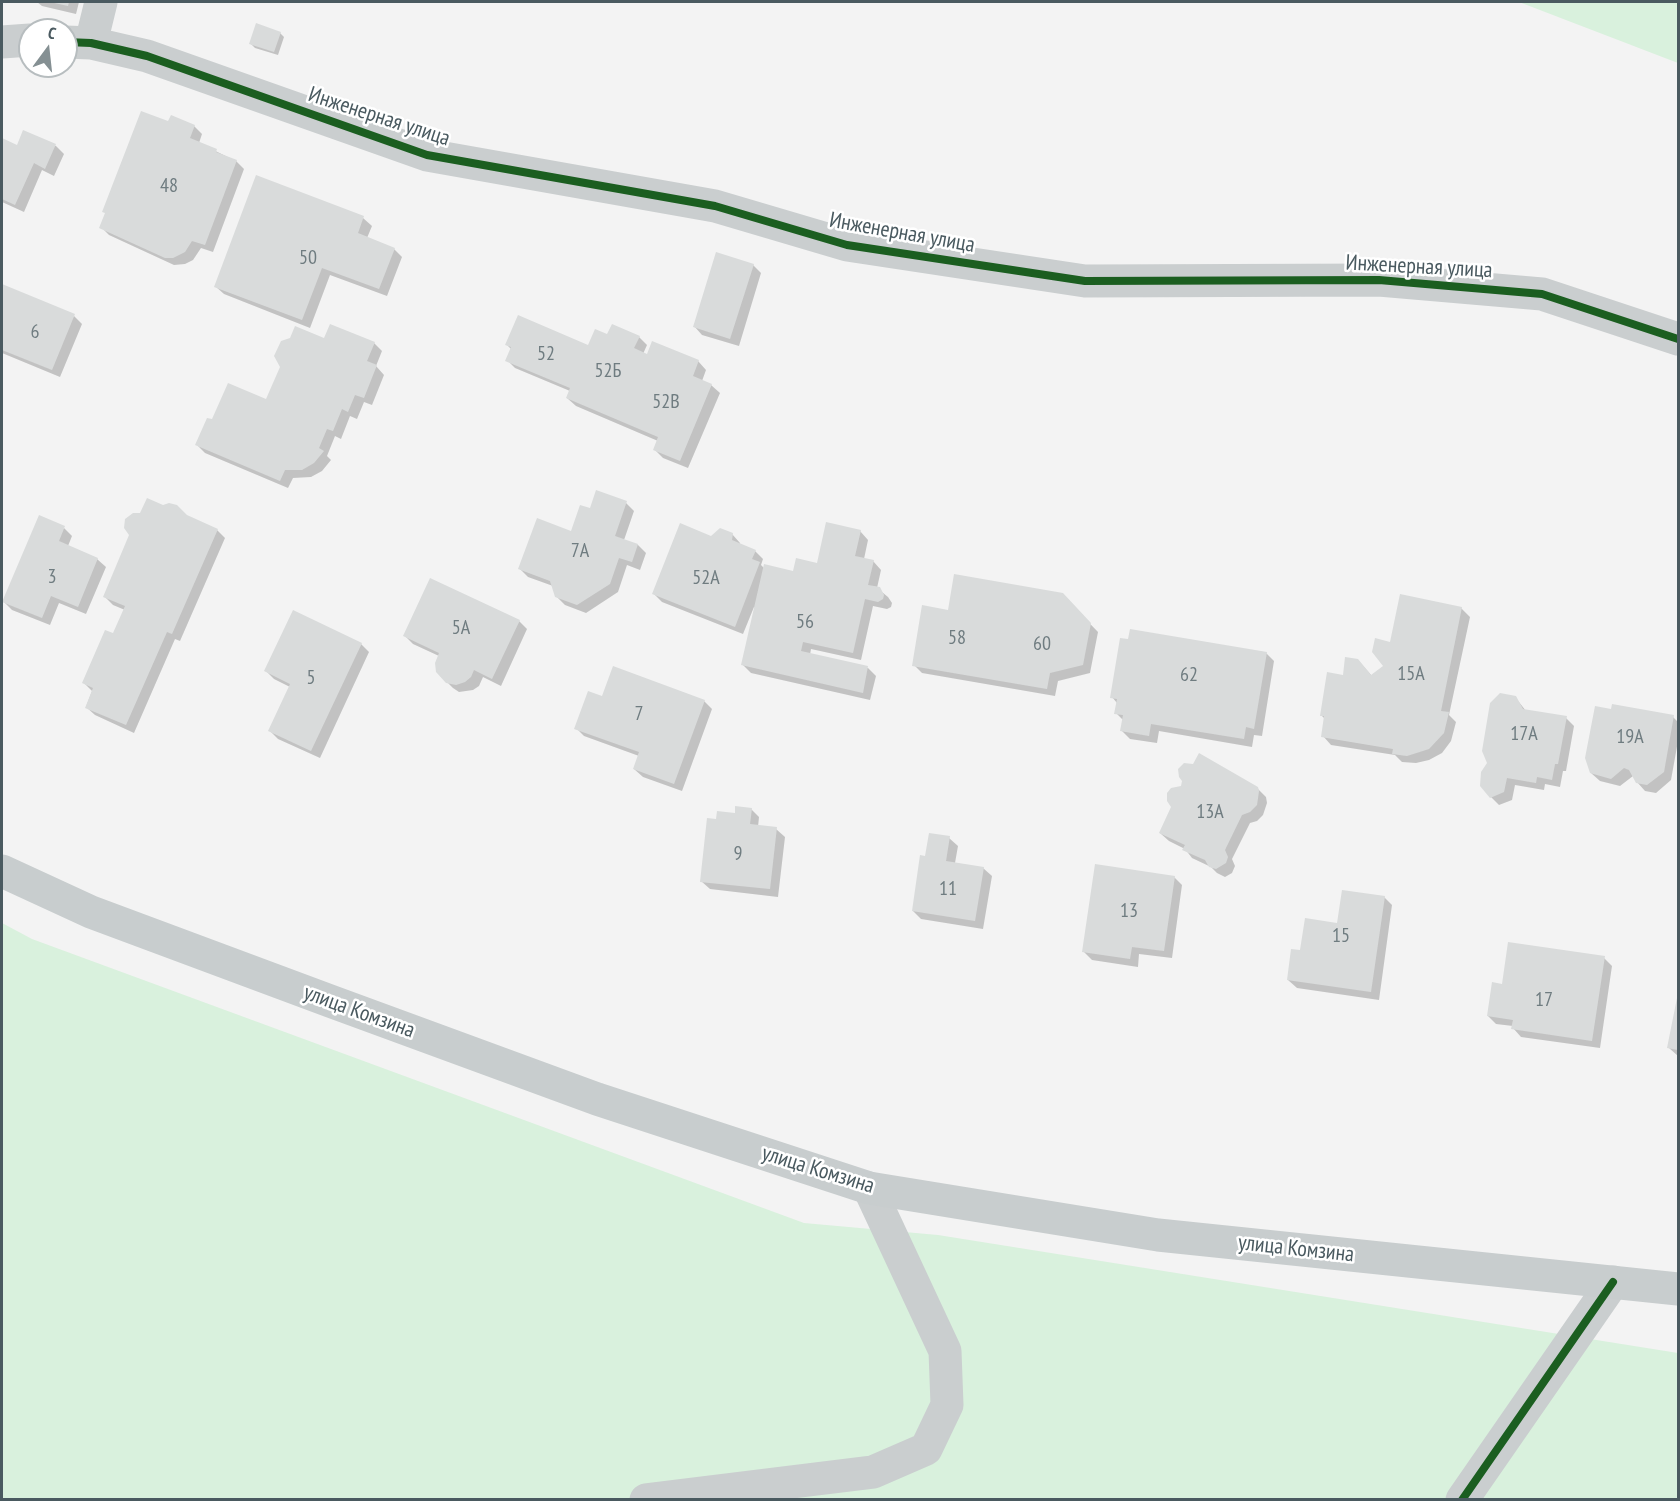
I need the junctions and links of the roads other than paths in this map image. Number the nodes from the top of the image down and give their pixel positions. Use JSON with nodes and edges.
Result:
{"nodes":[{"id":1,"x":102,"y":2,"type":"edge"},
{"id":2,"x":18,"y":41,"type":"edge"},
{"id":3,"x":2,"y":42,"type":"edge"},
{"id":4,"x":79,"y":42,"type":"edge"},
{"id":5,"x":1678,"y":339,"type":"edge"},
{"id":6,"x":2,"y":871,"type":"edge"},
{"id":7,"x":869,"y":1188,"type":"junction"},
{"id":8,"x":1613,"y":1282,"type":"junction"},
{"id":9,"x":1678,"y":1289,"type":"edge"},
{"id":10,"x":646,"y":1500,"type":"edge"},
{"id":11,"x":1462,"y":1500,"type":"edge"}],
"edges":[{"from":1,"to":4,"type":"street"},
{"from":2,"to":3,"type":"street"},
{"from":4,"to":5,"type":"street","name":"Инженерная улица"},
{"from":6,"to":7,"type":"main road","name":"улица Комзина"},
{"from":7,"to":8,"type":"main road","name":"улица Комзина"},
{"from":7,"to":10,"type":"street"},
{"from":8,"to":9,"type":"main road","name":"улица Комзина"},
{"from":8,"to":11,"type":"street"}]}
